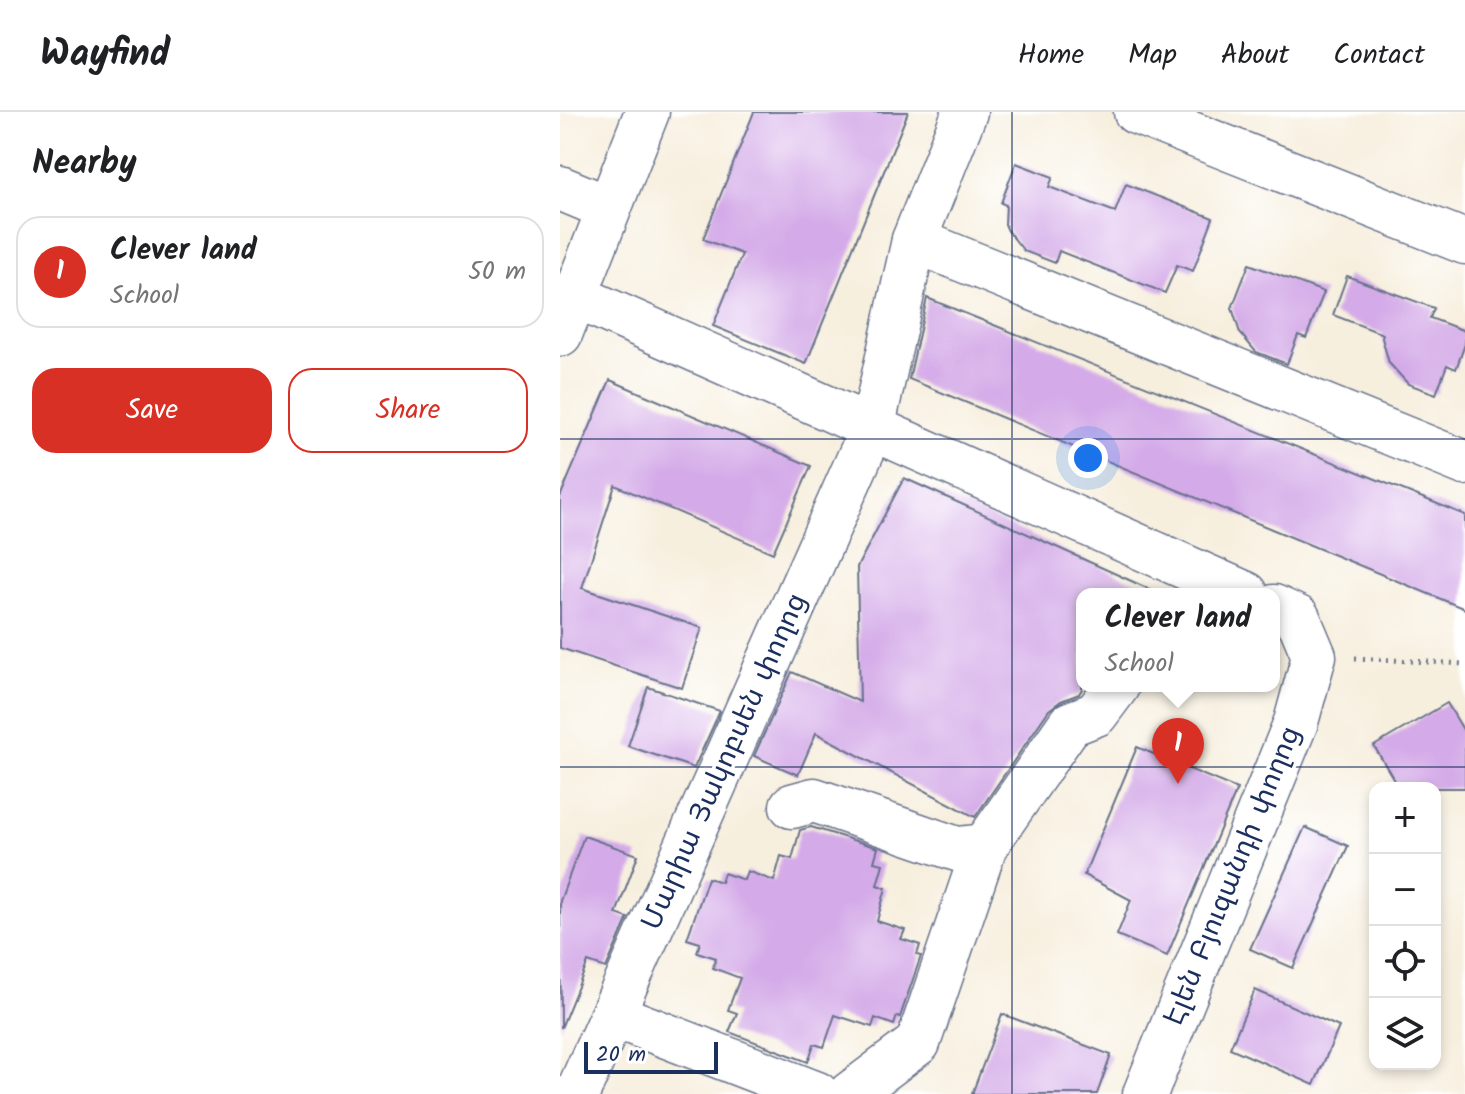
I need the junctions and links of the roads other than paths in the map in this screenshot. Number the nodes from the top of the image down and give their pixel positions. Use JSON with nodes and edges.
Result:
{"nodes":[{"id":1,"x":647,"y":112,"type":"edge"},
{"id":2,"x":965,"y":112,"type":"edge"},
{"id":3,"x":1136,"y":112,"type":"edge"},
{"id":4,"x":560,"y":188,"type":"edge"},
{"id":5,"x":608,"y":208,"type":"junction"},
{"id":6,"x":914,"y":240,"type":"junction"},
{"id":7,"x":1465,"y":242,"type":"edge"},
{"id":8,"x":568,"y":315,"type":"edge"},
{"id":9,"x":872,"y":429,"type":"junction"},
{"id":10,"x":1465,"y":463,"type":"edge"},
{"id":11,"x":1217,"y":588,"type":"edge"},
{"id":12,"x":1280,"y":610,"type":"edge"},
{"id":13,"x":1112,"y":692,"type":"edge"},
{"id":14,"x":792,"y":806,"type":"dead end"},
{"id":15,"x":985,"y":846,"type":"junction"},
{"id":16,"x":613,"y":1015,"type":"junction"},
{"id":17,"x":577,"y":1094,"type":"edge"},
{"id":18,"x":817,"y":1094,"type":"edge"},
{"id":19,"x":850,"y":1094,"type":"edge"},
{"id":20,"x":1145,"y":1094,"type":"edge"}],
"edges":[{"from":1,"to":5,"type":"street"},
{"from":2,"to":6,"type":"street","name":"Մարիա Յակոբսեն փողոց"},
{"from":3,"to":7,"type":"street"},
{"from":4,"to":5,"type":"street"},
{"from":5,"to":8,"type":"street"},
{"from":6,"to":9,"type":"street","name":"Մարիա Յակոբսեն փողոց"},
{"from":6,"to":10,"type":"street"},
{"from":8,"to":9,"type":"street"},
{"from":9,"to":11,"type":"street"},
{"from":9,"to":16,"type":"street","name":"Մարիա Յակոբսեն փողոց"},
{"from":12,"to":20,"type":"street","name":"Էլեն Բյուզանդի փողոց"},
{"from":13,"to":15,"type":"street"},
{"from":14,"to":15,"type":"street"},
{"from":15,"to":19,"type":"street"},
{"from":16,"to":17,"type":"street","name":"Մարիա Յակոբսեն փողոց"},
{"from":16,"to":18,"type":"street"}]}
